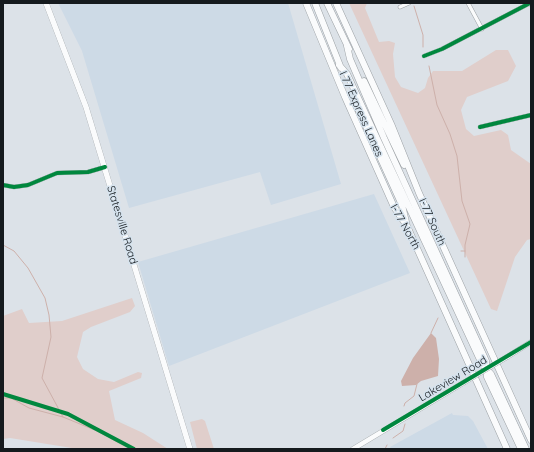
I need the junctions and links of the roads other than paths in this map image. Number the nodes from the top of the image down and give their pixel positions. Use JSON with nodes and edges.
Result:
{"nodes":[{"id":1,"x":46,"y":3,"type":"edge"},
{"id":2,"x":306,"y":3,"type":"edge"},
{"id":3,"x":315,"y":3,"type":"edge"},
{"id":4,"x":327,"y":3,"type":"edge"},
{"id":5,"x":336,"y":3,"type":"edge"},
{"id":6,"x":409,"y":3,"type":"edge"},
{"id":7,"x":468,"y":3,"type":"edge"},
{"id":8,"x":531,"y":3,"type":"edge"},
{"id":9,"x":400,"y":7,"type":"dead end"},
{"id":10,"x":482,"y":28,"type":"junction"},
{"id":11,"x":347,"y":46,"type":"junction"},
{"id":12,"x":424,"y":56,"type":"dead end"},
{"id":13,"x":339,"y":65,"type":"junction"},
{"id":14,"x":531,"y":116,"type":"edge"},
{"id":15,"x":480,"y":127,"type":"dead end"},
{"id":16,"x":105,"y":167,"type":"junction"},
{"id":17,"x":3,"y":185,"type":"edge"},
{"id":18,"x":419,"y":193,"type":"junction"},
{"id":19,"x":407,"y":226,"type":"junction"},
{"id":20,"x":531,"y":342,"type":"edge"},
{"id":21,"x":479,"y":352,"type":"junction"},
{"id":22,"x":487,"y":369,"type":"junction"},
{"id":23,"x":494,"y":386,"type":"junction"},
{"id":24,"x":531,"y":440,"type":"edge"},
{"id":25,"x":190,"y":449,"type":"edge"},
{"id":26,"x":353,"y":449,"type":"edge"},
{"id":27,"x":507,"y":449,"type":"edge"},
{"id":28,"x":521,"y":449,"type":"edge"},
{"id":29,"x":526,"y":449,"type":"edge"}],
"edges":[{"from":1,"to":16,"type":"main road","name":"Statesville Road"},
{"from":2,"to":19,"type":"highway","name":"I-77 North"},
{"from":3,"to":13,"type":"highway","name":"I 77 Express Lanes"},
{"from":4,"to":11,"type":"highway","name":"I 77 Express Lanes"},
{"from":5,"to":18,"type":"highway","name":"I-77 South"},
{"from":6,"to":9,"type":"street"},
{"from":7,"to":10,"type":"street"},
{"from":8,"to":10,"type":"street"},
{"from":10,"to":12,"type":"street"},
{"from":11,"to":18,"type":"highway","name":"I 77 Express Lanes"},
{"from":11,"to":21,"type":"highway"},
{"from":13,"to":19,"type":"highway","name":"I 77 Express Lanes"},
{"from":13,"to":21,"type":"highway"},
{"from":14,"to":15,"type":"street"},
{"from":16,"to":17,"type":"street"},
{"from":16,"to":25,"type":"main road","name":"Statesville Road"},
{"from":18,"to":24,"type":"highway","name":"I-77 South"},
{"from":19,"to":27,"type":"highway","name":"I-77 North"},
{"from":20,"to":22,"type":"main road","name":"Lakeview Road","bridge":true},
{"from":21,"to":22,"type":"highway"},
{"from":22,"to":23,"type":"highway"},
{"from":22,"to":26,"type":"main road","name":"Lakeview Road","bridge":true},
{"from":23,"to":28,"type":"highway"},
{"from":23,"to":29,"type":"highway"}]}
